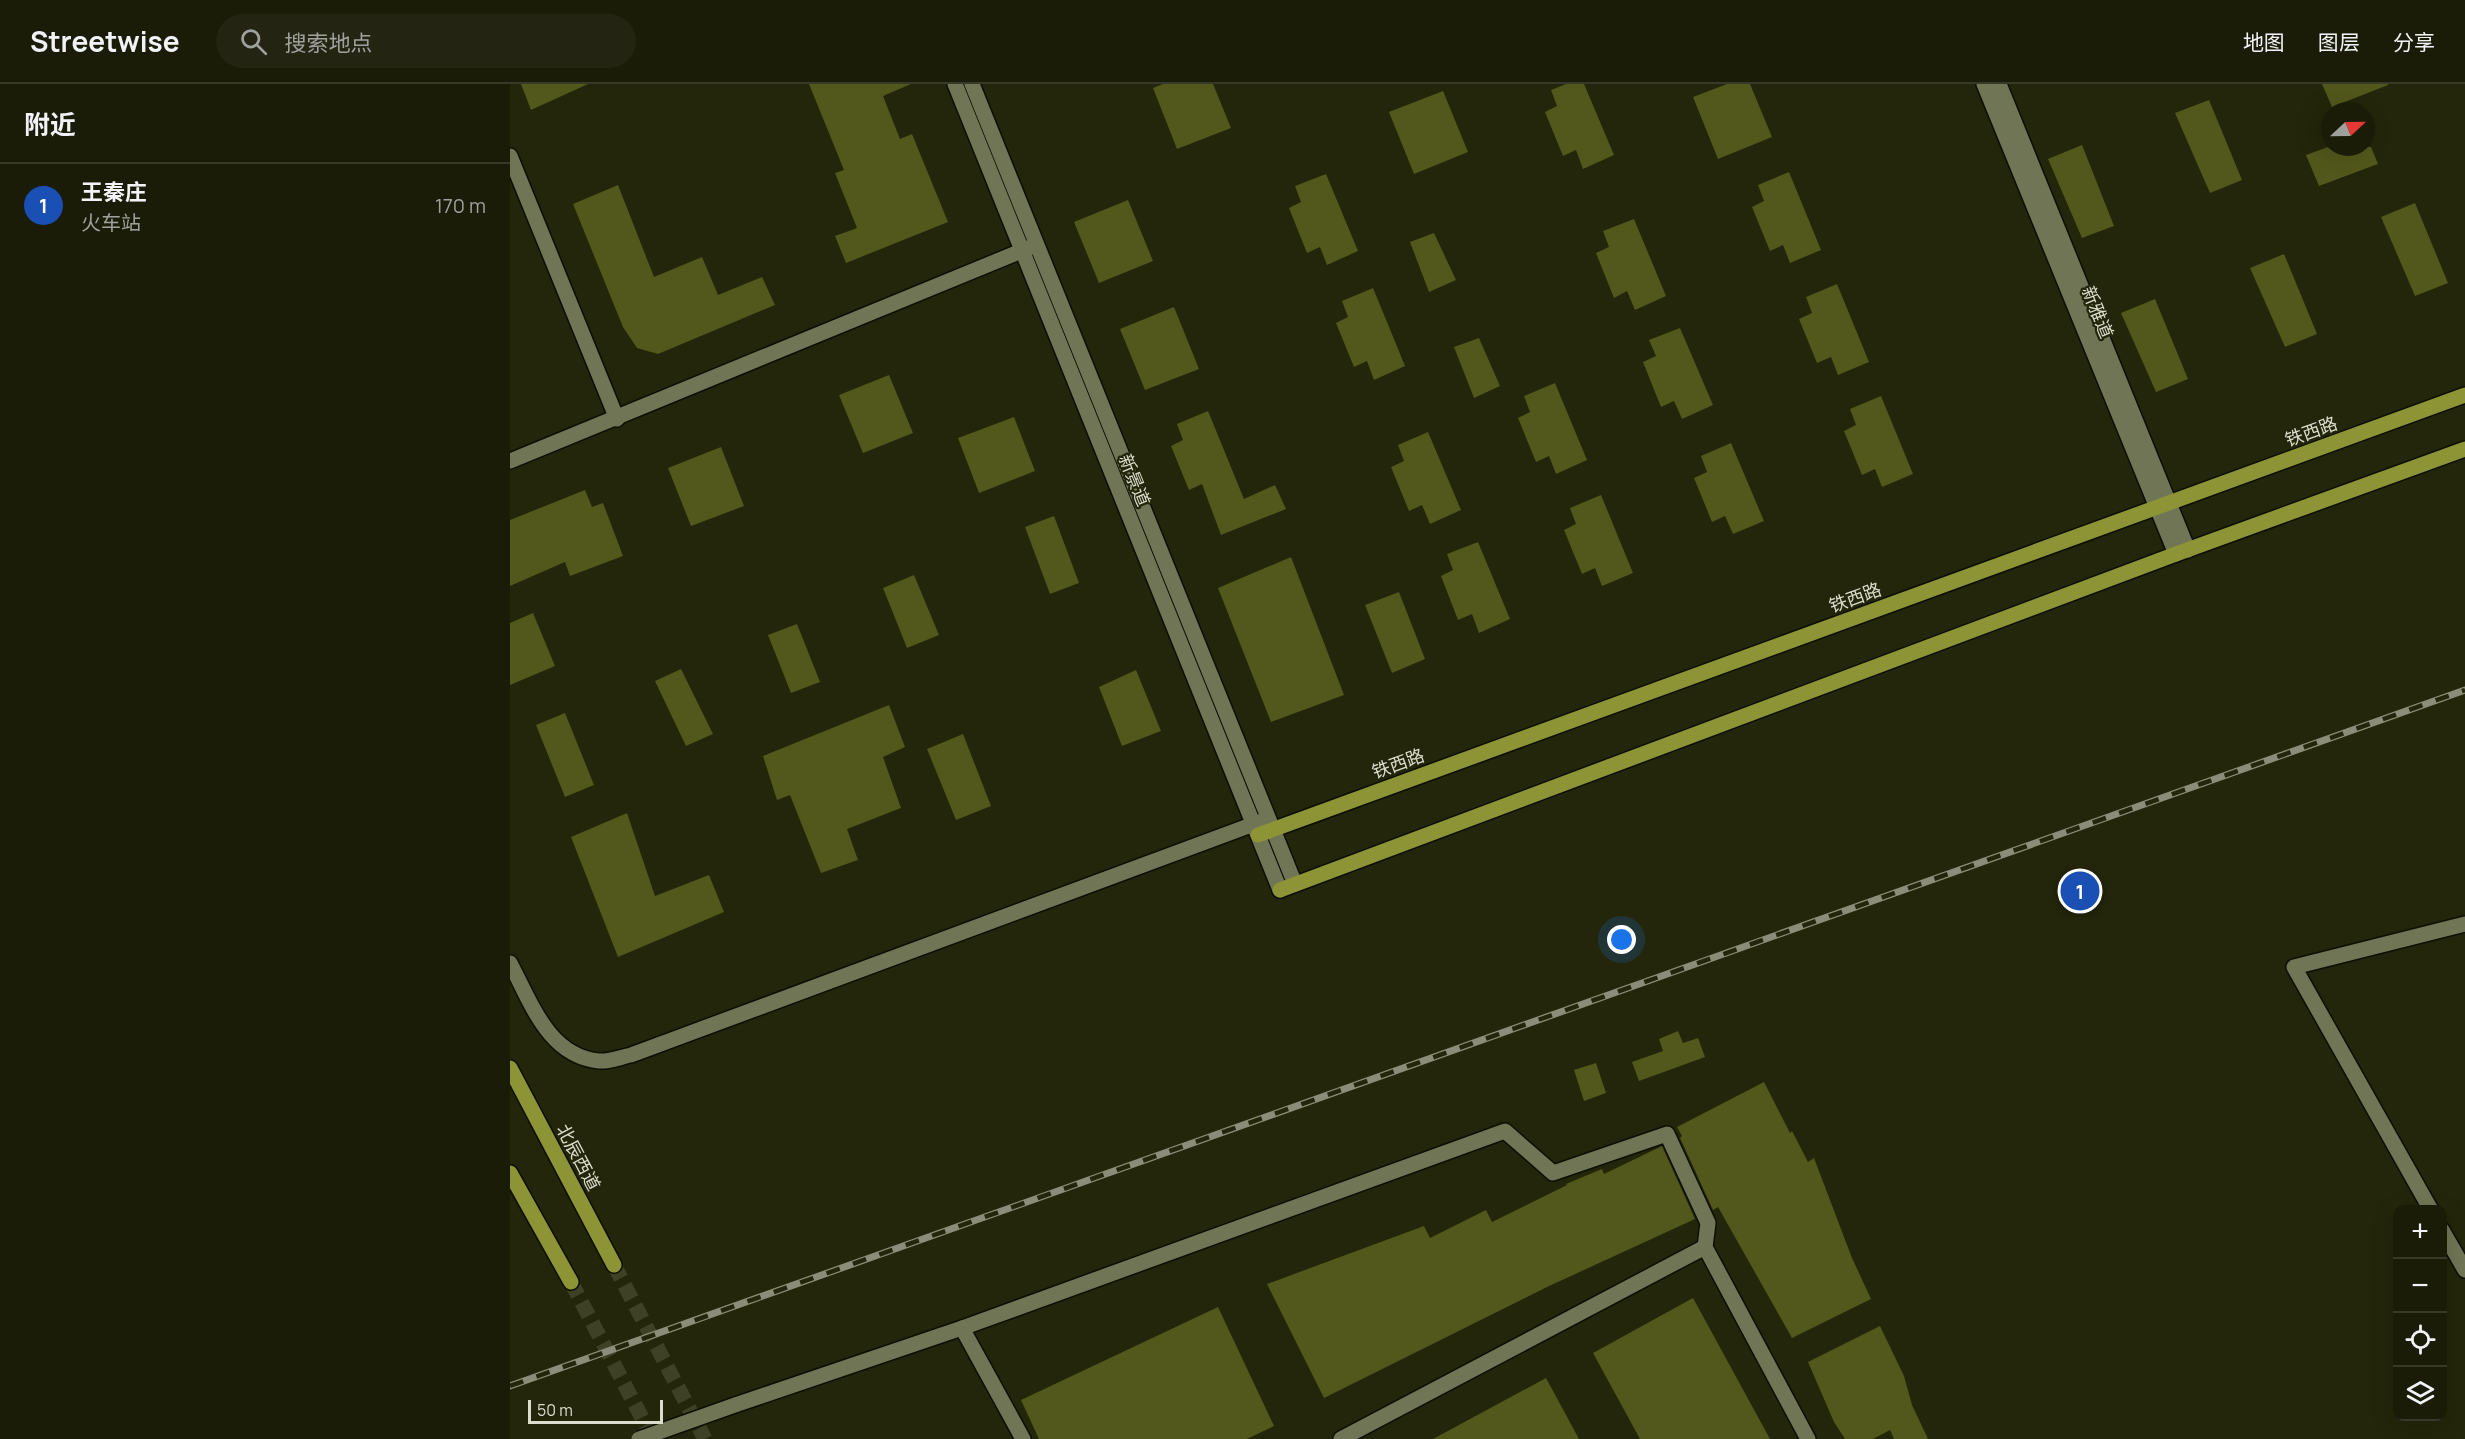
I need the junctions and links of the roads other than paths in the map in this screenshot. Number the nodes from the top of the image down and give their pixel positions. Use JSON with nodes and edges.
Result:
{"nodes":[{"id":1,"x":955,"y":84,"type":"edge"},
{"id":2,"x":972,"y":84,"type":"edge"},
{"id":3,"x":1984,"y":84,"type":"edge"},
{"id":4,"x":1999,"y":84,"type":"edge"},
{"id":5,"x":510,"y":156,"type":"edge"},
{"id":6,"x":1037,"y":245,"type":"junction"},
{"id":7,"x":1022,"y":251,"type":"junction"},
{"id":8,"x":2465,"y":395,"type":"edge"},
{"id":9,"x":617,"y":419,"type":"junction"},
{"id":10,"x":2465,"y":449,"type":"edge"},
{"id":11,"x":510,"y":461,"type":"edge"},
{"id":12,"x":2163,"y":506,"type":"junction"},
{"id":13,"x":2182,"y":552,"type":"junction"},
{"id":14,"x":1263,"y":827,"type":"junction"},
{"id":15,"x":1294,"y":884,"type":"junction"},
{"id":16,"x":1280,"y":890,"type":"joint"},
{"id":17,"x":2465,"y":924,"type":"edge"},
{"id":18,"x":510,"y":963,"type":"edge"},
{"id":19,"x":510,"y":1068,"type":"edge"},
{"id":20,"x":510,"y":1173,"type":"edge"},
{"id":21,"x":2429,"y":1205,"type":"edge"},
{"id":22,"x":2447,"y":1239,"type":"edge"},
{"id":23,"x":1705,"y":1247,"type":"junction"},
{"id":24,"x":614,"y":1265,"type":"tunnel mouth"},
{"id":25,"x":2465,"y":1270,"type":"edge"},
{"id":26,"x":571,"y":1282,"type":"tunnel mouth"},
{"id":27,"x":962,"y":1328,"type":"junction"},
{"id":28,"x":639,"y":1439,"type":"edge"},
{"id":29,"x":1023,"y":1439,"type":"edge"},
{"id":30,"x":1341,"y":1439,"type":"edge"},
{"id":31,"x":1808,"y":1439,"type":"edge"}],
"edges":[{"from":1,"to":7,"type":"street","name":"新景道"},
{"from":2,"to":6,"type":"street","name":"新景道"},
{"from":3,"to":12,"type":"street","name":"新雅道"},
{"from":4,"to":12,"type":"street","name":"新雅道"},
{"from":5,"to":9,"type":"street"},
{"from":6,"to":7,"type":"street"},
{"from":6,"to":14,"type":"street","name":"新景道"},
{"from":7,"to":9,"type":"street"},
{"from":7,"to":14,"type":"street","name":"新景道"},
{"from":8,"to":12,"type":"main road","name":"铁西路"},
{"from":9,"to":11,"type":"street"},
{"from":10,"to":13,"type":"main road"},
{"from":12,"to":13,"type":"street","name":"新雅道"},
{"from":12,"to":14,"type":"main road","name":"铁西路"},
{"from":13,"to":15,"type":"main road"},
{"from":14,"to":15,"type":"street","name":"新景道"},
{"from":14,"to":16,"type":"street","name":"新景道"},
{"from":14,"to":18,"type":"street"},
{"from":15,"to":16,"type":"main road"},
{"from":17,"to":21,"type":"street"},
{"from":19,"to":24,"type":"main road","name":"北辰西道"},
{"from":20,"to":26,"type":"main road"},
{"from":22,"to":25,"type":"street"},
{"from":23,"to":27,"type":"street"},
{"from":23,"to":30,"type":"street"},
{"from":23,"to":31,"type":"street"},
{"from":27,"to":28,"type":"street","bridge":true},
{"from":27,"to":29,"type":"street"}]}
